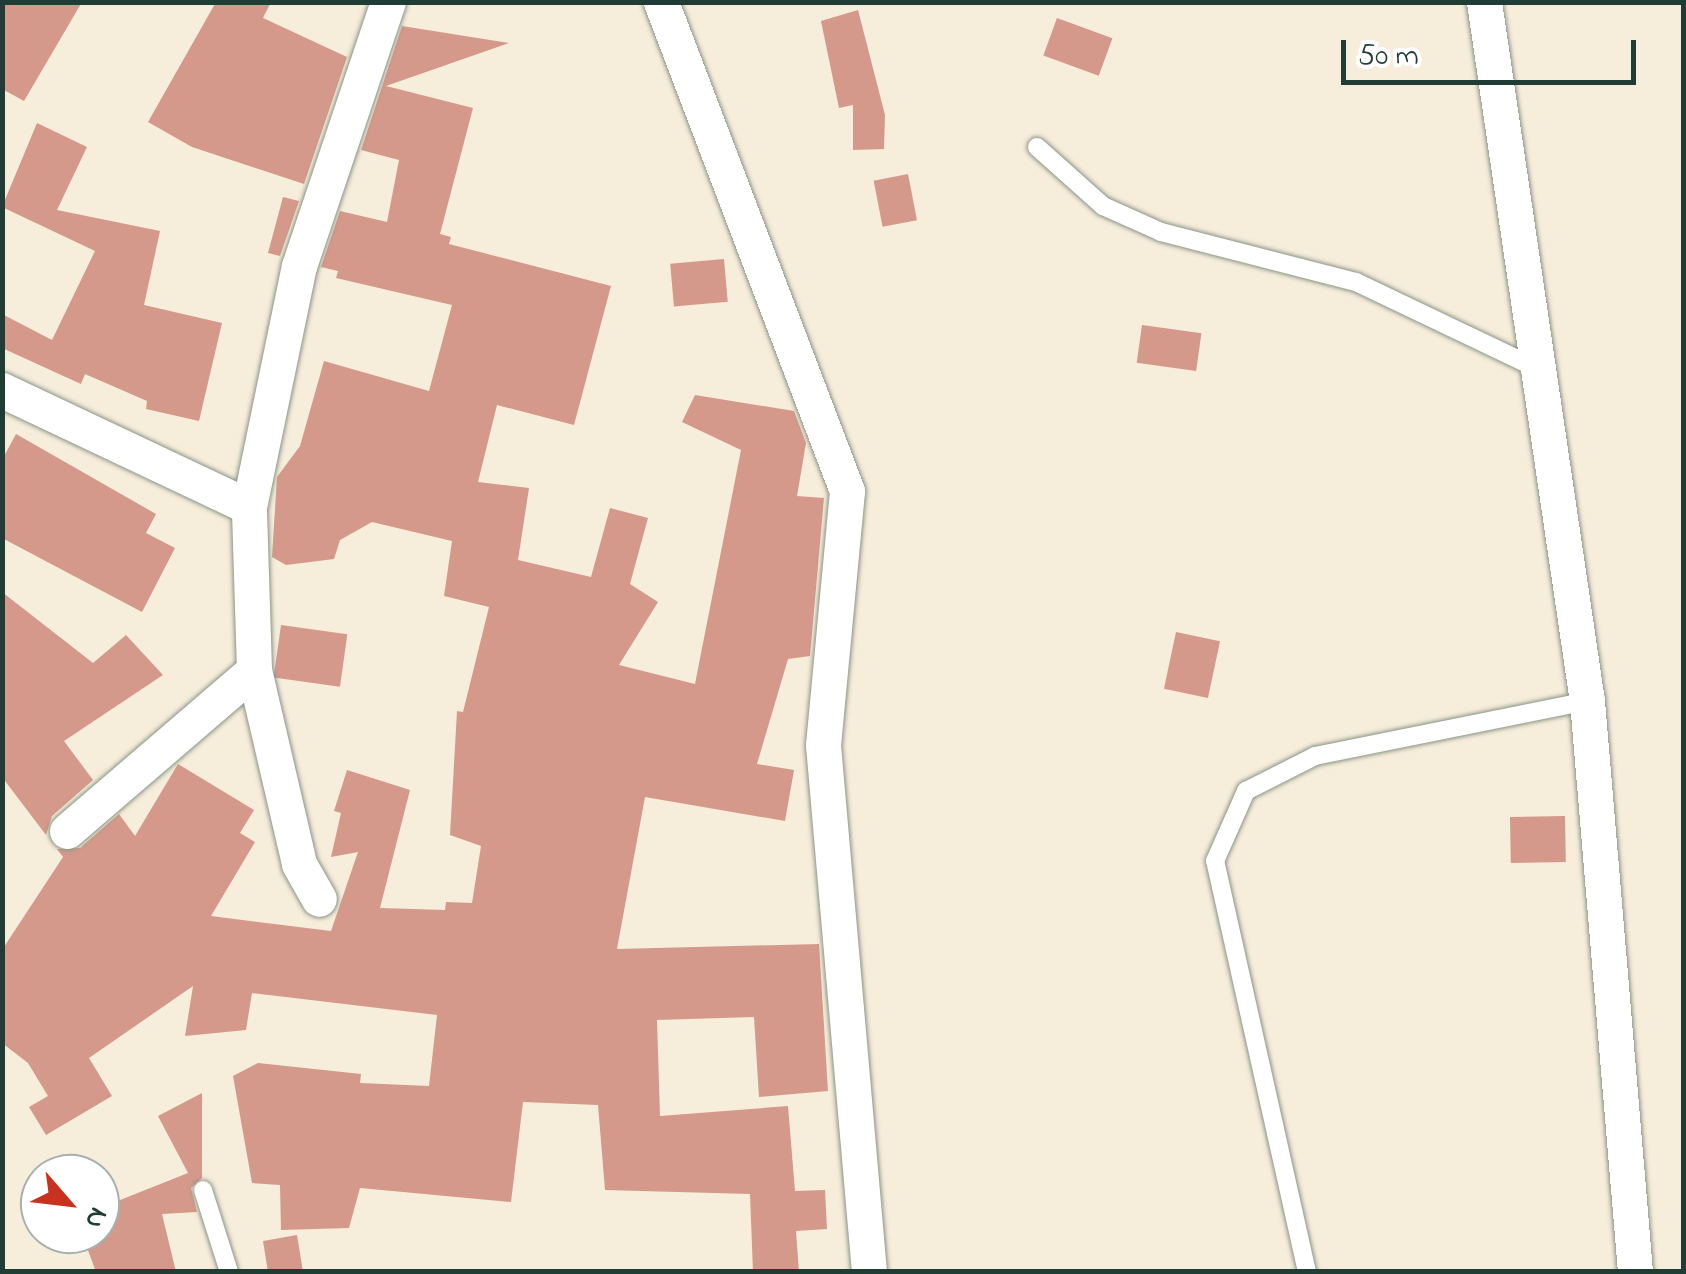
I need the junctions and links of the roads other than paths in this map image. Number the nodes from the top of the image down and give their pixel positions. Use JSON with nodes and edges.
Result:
{"nodes":[{"id":1,"x":388,"y":2,"type":"edge"},
{"id":2,"x":662,"y":2,"type":"edge"},
{"id":3,"x":1484,"y":2,"type":"edge"},
{"id":4,"x":1037,"y":148,"type":"dead end"},
{"id":5,"x":1536,"y":368,"type":"junction"},
{"id":6,"x":2,"y":390,"type":"edge"},
{"id":7,"x":249,"y":507,"type":"junction"},
{"id":8,"x":254,"y":670,"type":"junction"},
{"id":9,"x":1587,"y":701,"type":"junction"},
{"id":10,"x":67,"y":831,"type":"dead end"},
{"id":11,"x":318,"y":899,"type":"dead end"},
{"id":12,"x":203,"y":1190,"type":"dead end"},
{"id":13,"x":229,"y":1272,"type":"edge"},
{"id":14,"x":869,"y":1272,"type":"edge"},
{"id":15,"x":1307,"y":1272,"type":"edge"},
{"id":16,"x":1635,"y":1272,"type":"edge"}],
"edges":[{"from":1,"to":7,"type":"street"},
{"from":2,"to":14,"type":"street"},
{"from":3,"to":5,"type":"street"},
{"from":4,"to":5,"type":"lane"},
{"from":5,"to":9,"type":"street"},
{"from":6,"to":7,"type":"street"},
{"from":7,"to":8,"type":"street"},
{"from":8,"to":10,"type":"street"},
{"from":8,"to":11,"type":"street"},
{"from":9,"to":15,"type":"lane"},
{"from":9,"to":16,"type":"street"},
{"from":12,"to":13,"type":"lane"}]}
